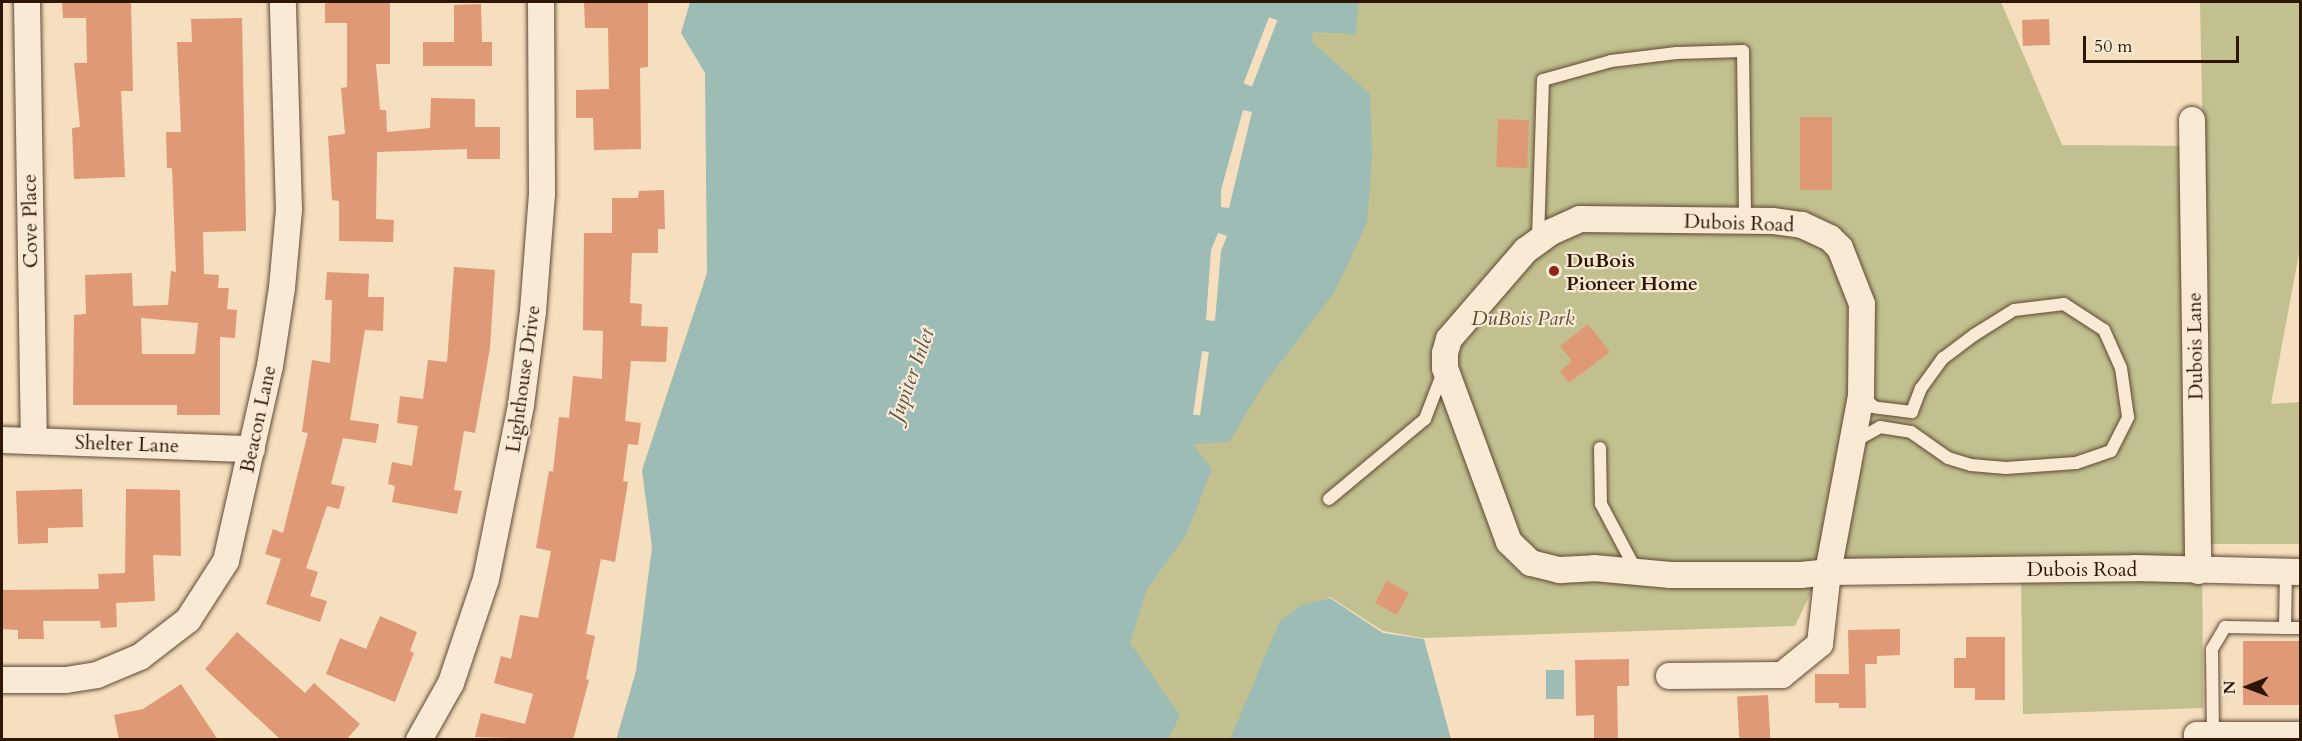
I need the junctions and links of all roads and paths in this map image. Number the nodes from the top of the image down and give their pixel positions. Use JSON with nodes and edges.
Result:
{"nodes":[{"id":1,"x":27,"y":2,"type":"edge"},
{"id":2,"x":283,"y":2,"type":"edge"},
{"id":3,"x":541,"y":2,"type":"edge"},
{"id":4,"x":2192,"y":120,"type":"dead end"},
{"id":5,"x":1745,"y":221,"type":"junction"},
{"id":6,"x":1538,"y":240,"type":"junction"},
{"id":7,"x":1445,"y":368,"type":"junction"},
{"id":8,"x":1861,"y":395,"type":"junction"},
{"id":9,"x":1912,"y":411,"type":"junction"},
{"id":10,"x":1911,"y":432,"type":"junction"},
{"id":11,"x":2,"y":440,"type":"edge"},
{"id":12,"x":34,"y":441,"type":"junction"},
{"id":13,"x":1855,"y":441,"type":"junction"},
{"id":14,"x":1600,"y":448,"type":"dead end"},
{"id":15,"x":252,"y":449,"type":"junction"},
{"id":16,"x":1329,"y":499,"type":"dead end"},
{"id":17,"x":2198,"y":571,"type":"junction"},
{"id":18,"x":1637,"y":572,"type":"junction"},
{"id":19,"x":1828,"y":572,"type":"junction"},
{"id":20,"x":2293,"y":572,"type":"edge"},
{"id":21,"x":2285,"y":628,"type":"junction"},
{"id":22,"x":2301,"y":628,"type":"edge"},
{"id":23,"x":1669,"y":676,"type":"dead end"},
{"id":24,"x":2,"y":680,"type":"edge"},
{"id":25,"x":2301,"y":735,"type":"edge"},
{"id":26,"x":2203,"y":736,"type":"edge"},
{"id":27,"x":419,"y":740,"type":"edge"}],
"edges":[{"from":1,"to":12,"type":"street","name":"Cove Place"},
{"from":2,"to":15,"type":"street","name":"Beacon Lane"},
{"from":3,"to":27,"type":"street","name":"Lighthouse Drive"},
{"from":4,"to":17,"type":"street","name":"Dubois Lane"},
{"from":5,"to":6,"type":"street","name":"Dubois Road"},
{"from":5,"to":6,"type":"lane"},
{"from":5,"to":8,"type":"street","name":"Dubois Road"},
{"from":6,"to":7,"type":"street","name":"Dubois Road"},
{"from":7,"to":16,"type":"lane","name":"Dubois Road"},
{"from":7,"to":18,"type":"street","name":"Dubois Road"},
{"from":8,"to":9,"type":"lane"},
{"from":8,"to":13,"type":"street","name":"Dubois Road"},
{"from":9,"to":10,"type":"lane"},
{"from":9,"to":10,"type":"lane"},
{"from":10,"to":13,"type":"lane"},
{"from":11,"to":12,"type":"street","name":"Shelter Lane"},
{"from":12,"to":15,"type":"street","name":"Shelter Lane"},
{"from":13,"to":19,"type":"street","name":"Dubois Road"},
{"from":14,"to":18,"type":"lane"},
{"from":15,"to":24,"type":"street","name":"Beacon Lane"},
{"from":17,"to":19,"type":"street","name":"Dubois Road"},
{"from":17,"to":20,"type":"street","name":"Dubois Road"},
{"from":18,"to":19,"type":"street","name":"Dubois Road"},
{"from":19,"to":23,"type":"street"},
{"from":20,"to":21,"type":"lane"},
{"from":21,"to":22,"type":"lane"},
{"from":21,"to":26,"type":"lane"},
{"from":25,"to":26,"type":"street"}]}
